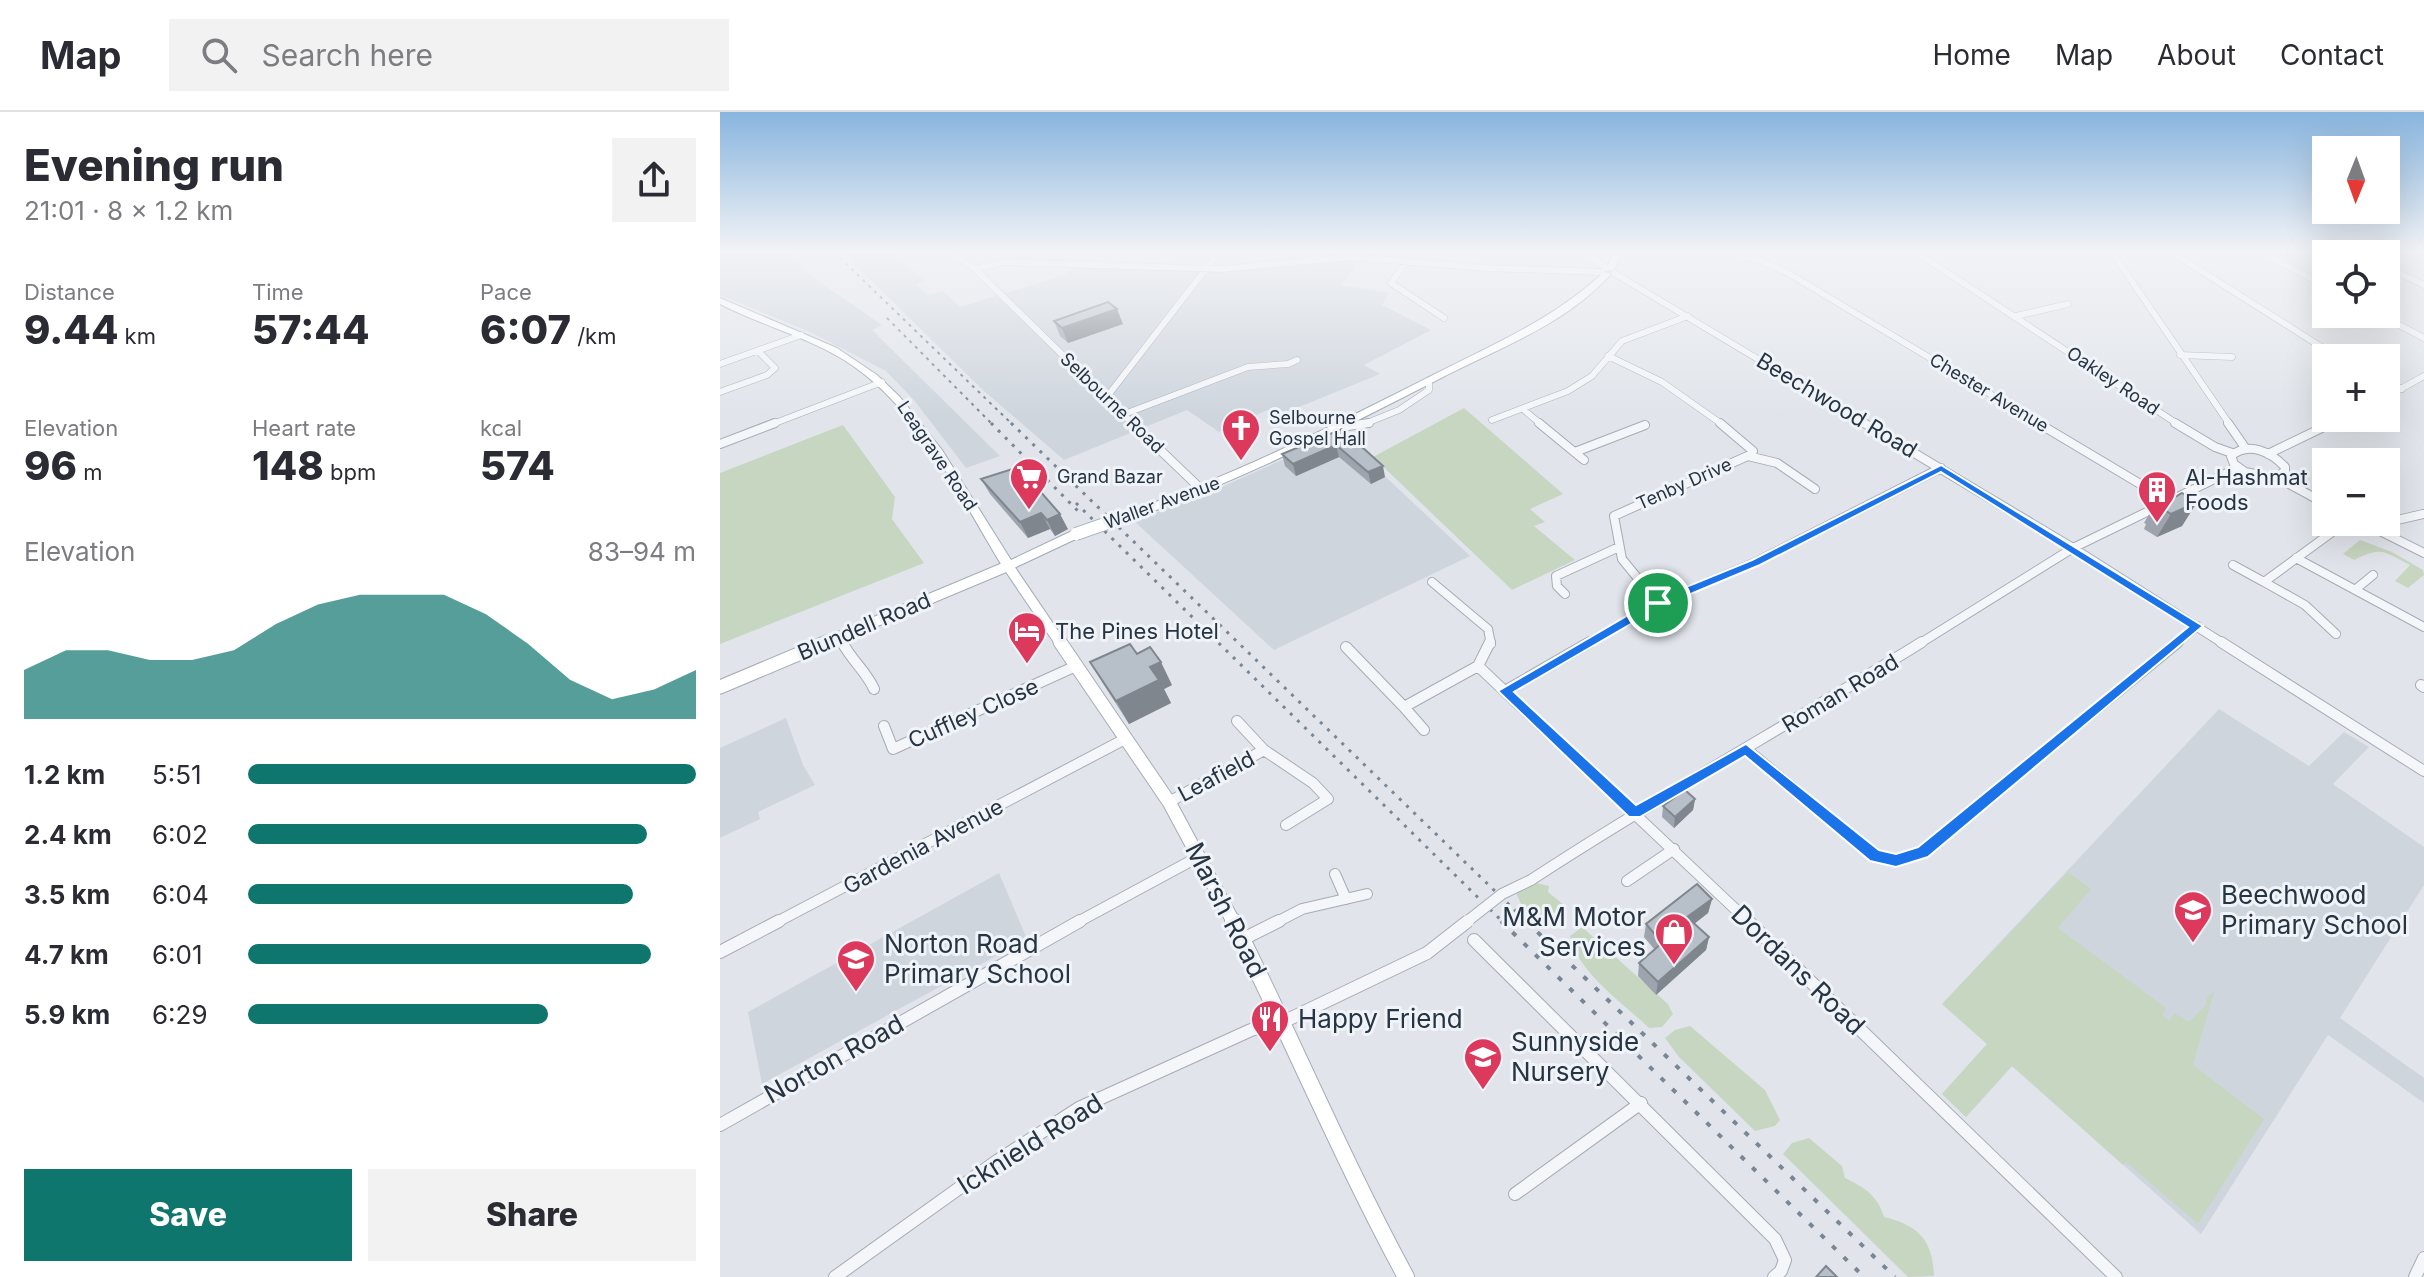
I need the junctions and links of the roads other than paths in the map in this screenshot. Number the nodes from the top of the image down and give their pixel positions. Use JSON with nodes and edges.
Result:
{"nodes":[{"id":1,"x":729,"y":306,"type":"edge"},
{"id":2,"x":1010,"y":306,"type":"edge"},
{"id":3,"x":1177,"y":306,"type":"edge"},
{"id":4,"x":1426,"y":306,"type":"edge"},
{"id":5,"x":1568,"y":306,"type":"edge"},
{"id":6,"x":1671,"y":306,"type":"edge"},
{"id":7,"x":1844,"y":306,"type":"edge"},
{"id":8,"x":2001,"y":306,"type":"edge"},
{"id":9,"x":2058,"y":306,"type":"edge"},
{"id":10,"x":2148,"y":306,"type":"edge"},
{"id":11,"x":2257,"y":306,"type":"edge"},
{"id":12,"x":1688,"y":316,"type":"junction"},
{"id":13,"x":2016,"y":316,"type":"junction"},
{"id":14,"x":1444,"y":318,"type":"dead end"},
{"id":15,"x":2400,"y":325,"type":"edge"},
{"id":16,"x":801,"y":335,"type":"junction"},
{"id":17,"x":2424,"y":338,"type":"edge"},
{"id":18,"x":2317,"y":344,"type":"edge"},
{"id":19,"x":758,"y":351,"type":"junction"},
{"id":20,"x":2180,"y":355,"type":"junction"},
{"id":21,"x":1608,"y":356,"type":"junction"},
{"id":22,"x":2232,"y":357,"type":"dead end"},
{"id":23,"x":1297,"y":360,"type":"dead end"},
{"id":24,"x":720,"y":364,"type":"edge"},
{"id":25,"x":2424,"y":376,"type":"edge"},
{"id":26,"x":882,"y":382,"type":"junction"},
{"id":27,"x":2402,"y":389,"type":"edge"},
{"id":28,"x":720,"y":392,"type":"edge"},
{"id":29,"x":1106,"y":398,"type":"junction"},
{"id":30,"x":1524,"y":410,"type":"junction"},
{"id":31,"x":1122,"y":415,"type":"junction"},
{"id":32,"x":1492,"y":420,"type":"dead end"},
{"id":33,"x":1645,"y":425,"type":"dead end"},
{"id":34,"x":2313,"y":432,"type":"edge"},
{"id":35,"x":720,"y":444,"type":"edge"},
{"id":36,"x":2246,"y":449,"type":"junction"},
{"id":37,"x":1575,"y":452,"type":"junction"},
{"id":38,"x":2232,"y":453,"type":"junction"},
{"id":39,"x":2268,"y":454,"type":"junction"},
{"id":40,"x":1748,"y":456,"type":"junction"},
{"id":41,"x":1584,"y":460,"type":"dead end"},
{"id":42,"x":1941,"y":468,"type":"junction"},
{"id":43,"x":2237,"y":468,"type":"junction"},
{"id":44,"x":2277,"y":477,"type":"junction"},
{"id":45,"x":1815,"y":489,"type":"dead end"},
{"id":46,"x":1203,"y":491,"type":"junction"},
{"id":47,"x":2312,"y":496,"type":"edge"},
{"id":48,"x":2167,"y":500,"type":"junction"},
{"id":49,"x":2424,"y":514,"type":"edge"},
{"id":50,"x":2400,"y":519,"type":"edge"},
{"id":51,"x":2327,"y":536,"type":"edge"},
{"id":52,"x":2390,"y":536,"type":"edge"},
{"id":53,"x":994,"y":542,"type":"junction"},
{"id":54,"x":1048,"y":547,"type":"junction"},
{"id":55,"x":1619,"y":547,"type":"junction"},
{"id":56,"x":2073,"y":548,"type":"junction"},
{"id":57,"x":2424,"y":553,"type":"edge"},
{"id":58,"x":2296,"y":558,"type":"junction"},
{"id":59,"x":2233,"y":565,"type":"dead end"},
{"id":60,"x":1008,"y":566,"type":"junction"},
{"id":61,"x":2373,"y":575,"type":"dead end"},
{"id":62,"x":1432,"y":582,"type":"dead end"},
{"id":63,"x":2264,"y":582,"type":"junction"},
{"id":64,"x":2356,"y":589,"type":"junction"},
{"id":65,"x":1565,"y":594,"type":"dead end"},
{"id":66,"x":1658,"y":603,"type":"junction"},
{"id":67,"x":2197,"y":626,"type":"junction"},
{"id":68,"x":2424,"y":627,"type":"edge"},
{"id":69,"x":2336,"y":634,"type":"dead end"},
{"id":70,"x":839,"y":637,"type":"junction"},
{"id":71,"x":1346,"y":647,"type":"dead end"},
{"id":72,"x":1076,"y":666,"type":"junction"},
{"id":73,"x":1478,"y":666,"type":"junction"},
{"id":74,"x":720,"y":687,"type":"edge"},
{"id":75,"x":874,"y":689,"type":"dead end"},
{"id":76,"x":1505,"y":691,"type":"junction"},
{"id":77,"x":1404,"y":707,"type":"junction"},
{"id":78,"x":1237,"y":721,"type":"dead end"},
{"id":79,"x":884,"y":726,"type":"dead end"},
{"id":80,"x":1424,"y":730,"type":"dead end"},
{"id":81,"x":1125,"y":739,"type":"junction"},
{"id":82,"x":1746,"y":749,"type":"junction"},
{"id":83,"x":1264,"y":750,"type":"junction"},
{"id":84,"x":2424,"y":771,"type":"edge"},
{"id":85,"x":1169,"y":802,"type":"junction"},
{"id":86,"x":1634,"y":812,"type":"junction"},
{"id":87,"x":1286,"y":825,"type":"dead end"},
{"id":88,"x":1674,"y":849,"type":"junction"},
{"id":89,"x":1200,"y":856,"type":"junction"},
{"id":90,"x":1335,"y":874,"type":"dead end"},
{"id":91,"x":1627,"y":881,"type":"dead end"},
{"id":92,"x":1367,"y":894,"type":"dead end"},
{"id":93,"x":1346,"y":899,"type":"junction"},
{"id":94,"x":1243,"y":939,"type":"junction"},
{"id":95,"x":1474,"y":940,"type":"dead end"},
{"id":96,"x":720,"y":952,"type":"edge"},
{"id":97,"x":1283,"y":1022,"type":"junction"},
{"id":98,"x":1641,"y":1103,"type":"junction"},
{"id":99,"x":720,"y":1125,"type":"edge"},
{"id":100,"x":1515,"y":1194,"type":"dead end"},
{"id":101,"x":2424,"y":1258,"type":"edge"},
{"id":102,"x":1778,"y":1274,"type":"edge"},
{"id":103,"x":835,"y":1277,"type":"edge"},
{"id":104,"x":1406,"y":1277,"type":"edge"},
{"id":105,"x":2116,"y":1277,"type":"edge"},
{"id":106,"x":2415,"y":1277,"type":"edge"}],
"edges":[{"from":1,"to":16,"type":"main road","name":"Leagrave Road"},
{"from":2,"to":29,"type":"street","name":"Selbourne Road"},
{"from":3,"to":29,"type":"street"},
{"from":4,"to":14,"type":"street"},
{"from":5,"to":46,"type":"main road","name":"Waller Avenue"},
{"from":6,"to":12,"type":"street","name":"Beechwood Road"},
{"from":7,"to":48,"type":"street","name":"Chester Avenue"},
{"from":8,"to":13,"type":"street","name":"Oakley Road"},
{"from":9,"to":13,"type":"street"},
{"from":10,"to":20,"type":"street"},
{"from":11,"to":18,"type":"street"},
{"from":12,"to":21,"type":"street"},
{"from":12,"to":42,"type":"street","name":"Beechwood Road"},
{"from":13,"to":38,"type":"street","name":"Oakley Road"},
{"from":15,"to":17,"type":"street"},
{"from":16,"to":19,"type":"street"},
{"from":16,"to":26,"type":"main road","name":"Leagrave Road"},
{"from":19,"to":24,"type":"street"},
{"from":19,"to":28,"type":"street"},
{"from":20,"to":22,"type":"street"},
{"from":20,"to":36,"type":"street"},
{"from":21,"to":30,"type":"street"},
{"from":21,"to":40,"type":"street","name":"Tenby Drive"},
{"from":23,"to":31,"type":"street"},
{"from":25,"to":27,"type":"street"},
{"from":26,"to":35,"type":"street"},
{"from":26,"to":53,"type":"main road","name":"Leagrave Road"},
{"from":29,"to":31,"type":"street","name":"Selbourne Road"},
{"from":30,"to":32,"type":"street"},
{"from":30,"to":37,"type":"street"},
{"from":31,"to":46,"type":"street","name":"Selbourne Road"},
{"from":33,"to":37,"type":"street"},
{"from":34,"to":39,"type":"street"},
{"from":36,"to":38,"type":"street"},
{"from":36,"to":39,"type":"street"},
{"from":37,"to":41,"type":"street"},
{"from":38,"to":43,"type":"street"},
{"from":39,"to":44,"type":"street"},
{"from":40,"to":45,"type":"street"},
{"from":40,"to":55,"type":"street","name":"Tenby Drive"},
{"from":42,"to":56,"type":"street","name":"Beechwood Road"},
{"from":42,"to":66,"type":"street"},
{"from":43,"to":44,"type":"street"},
{"from":43,"to":48,"type":"street","name":"Roman Road"},
{"from":44,"to":47,"type":"street"},
{"from":46,"to":54,"type":"main road","name":"Waller Avenue","bridge":true},
{"from":48,"to":56,"type":"street","name":"Roman Road"},
{"from":49,"to":50,"type":"street"},
{"from":51,"to":58,"type":"street"},
{"from":52,"to":57,"type":"street"},
{"from":53,"to":54,"type":"main road"},
{"from":53,"to":60,"type":"main road","name":"Leagrave Road"},
{"from":54,"to":60,"type":"main road","name":"Waller Avenue"},
{"from":55,"to":65,"type":"street"},
{"from":55,"to":66,"type":"street"},
{"from":56,"to":67,"type":"street","name":"Beechwood Road"},
{"from":56,"to":82,"type":"street","name":"Roman Road"},
{"from":58,"to":63,"type":"street"},
{"from":58,"to":64,"type":"street"},
{"from":59,"to":63,"type":"street"},
{"from":60,"to":70,"type":"main road","name":"Blundell Road"},
{"from":60,"to":72,"type":"main road","name":"Marsh Road"},
{"from":61,"to":64,"type":"street"},
{"from":62,"to":73,"type":"street"},
{"from":63,"to":69,"type":"street"},
{"from":64,"to":68,"type":"street"},
{"from":66,"to":76,"type":"street"},
{"from":67,"to":82,"type":"street"},
{"from":67,"to":84,"type":"street","name":"Beechwood Road"},
{"from":70,"to":74,"type":"main road","name":"Blundell Road"},
{"from":70,"to":75,"type":"street"},
{"from":71,"to":77,"type":"street"},
{"from":72,"to":79,"type":"street","name":"Cuffley Close"},
{"from":72,"to":81,"type":"main road","name":"Marsh Road"},
{"from":73,"to":76,"type":"street","name":"Dordans Road"},
{"from":73,"to":77,"type":"street"},
{"from":76,"to":86,"type":"street","name":"Dordans Road"},
{"from":77,"to":80,"type":"street"},
{"from":78,"to":83,"type":"street","name":"Leafield"},
{"from":81,"to":85,"type":"main road","name":"Marsh Road"},
{"from":81,"to":96,"type":"street","name":"Gardenia Avenue"},
{"from":82,"to":86,"type":"street","name":"Roman Road"},
{"from":83,"to":85,"type":"street","name":"Leafield"},
{"from":83,"to":87,"type":"street","name":"Leafield"},
{"from":85,"to":89,"type":"main road","name":"Marsh Road"},
{"from":86,"to":88,"type":"street","name":"Dordans Road"},
{"from":86,"to":97,"type":"street","name":"Roman Road","bridge":true},
{"from":88,"to":91,"type":"street"},
{"from":88,"to":105,"type":"street","name":"Dordans Road"},
{"from":89,"to":94,"type":"main road","name":"Marsh Road"},
{"from":89,"to":99,"type":"street","name":"Norton Road"},
{"from":90,"to":93,"type":"street"},
{"from":92,"to":93,"type":"street"},
{"from":93,"to":94,"type":"street"},
{"from":94,"to":97,"type":"main road","name":"Marsh Road"},
{"from":95,"to":98,"type":"street"},
{"from":97,"to":103,"type":"street","name":"Icknield Road"},
{"from":97,"to":104,"type":"main road","name":"Marsh Road"},
{"from":98,"to":100,"type":"street"},
{"from":98,"to":102,"type":"street"},
{"from":101,"to":106,"type":"street"}]}
